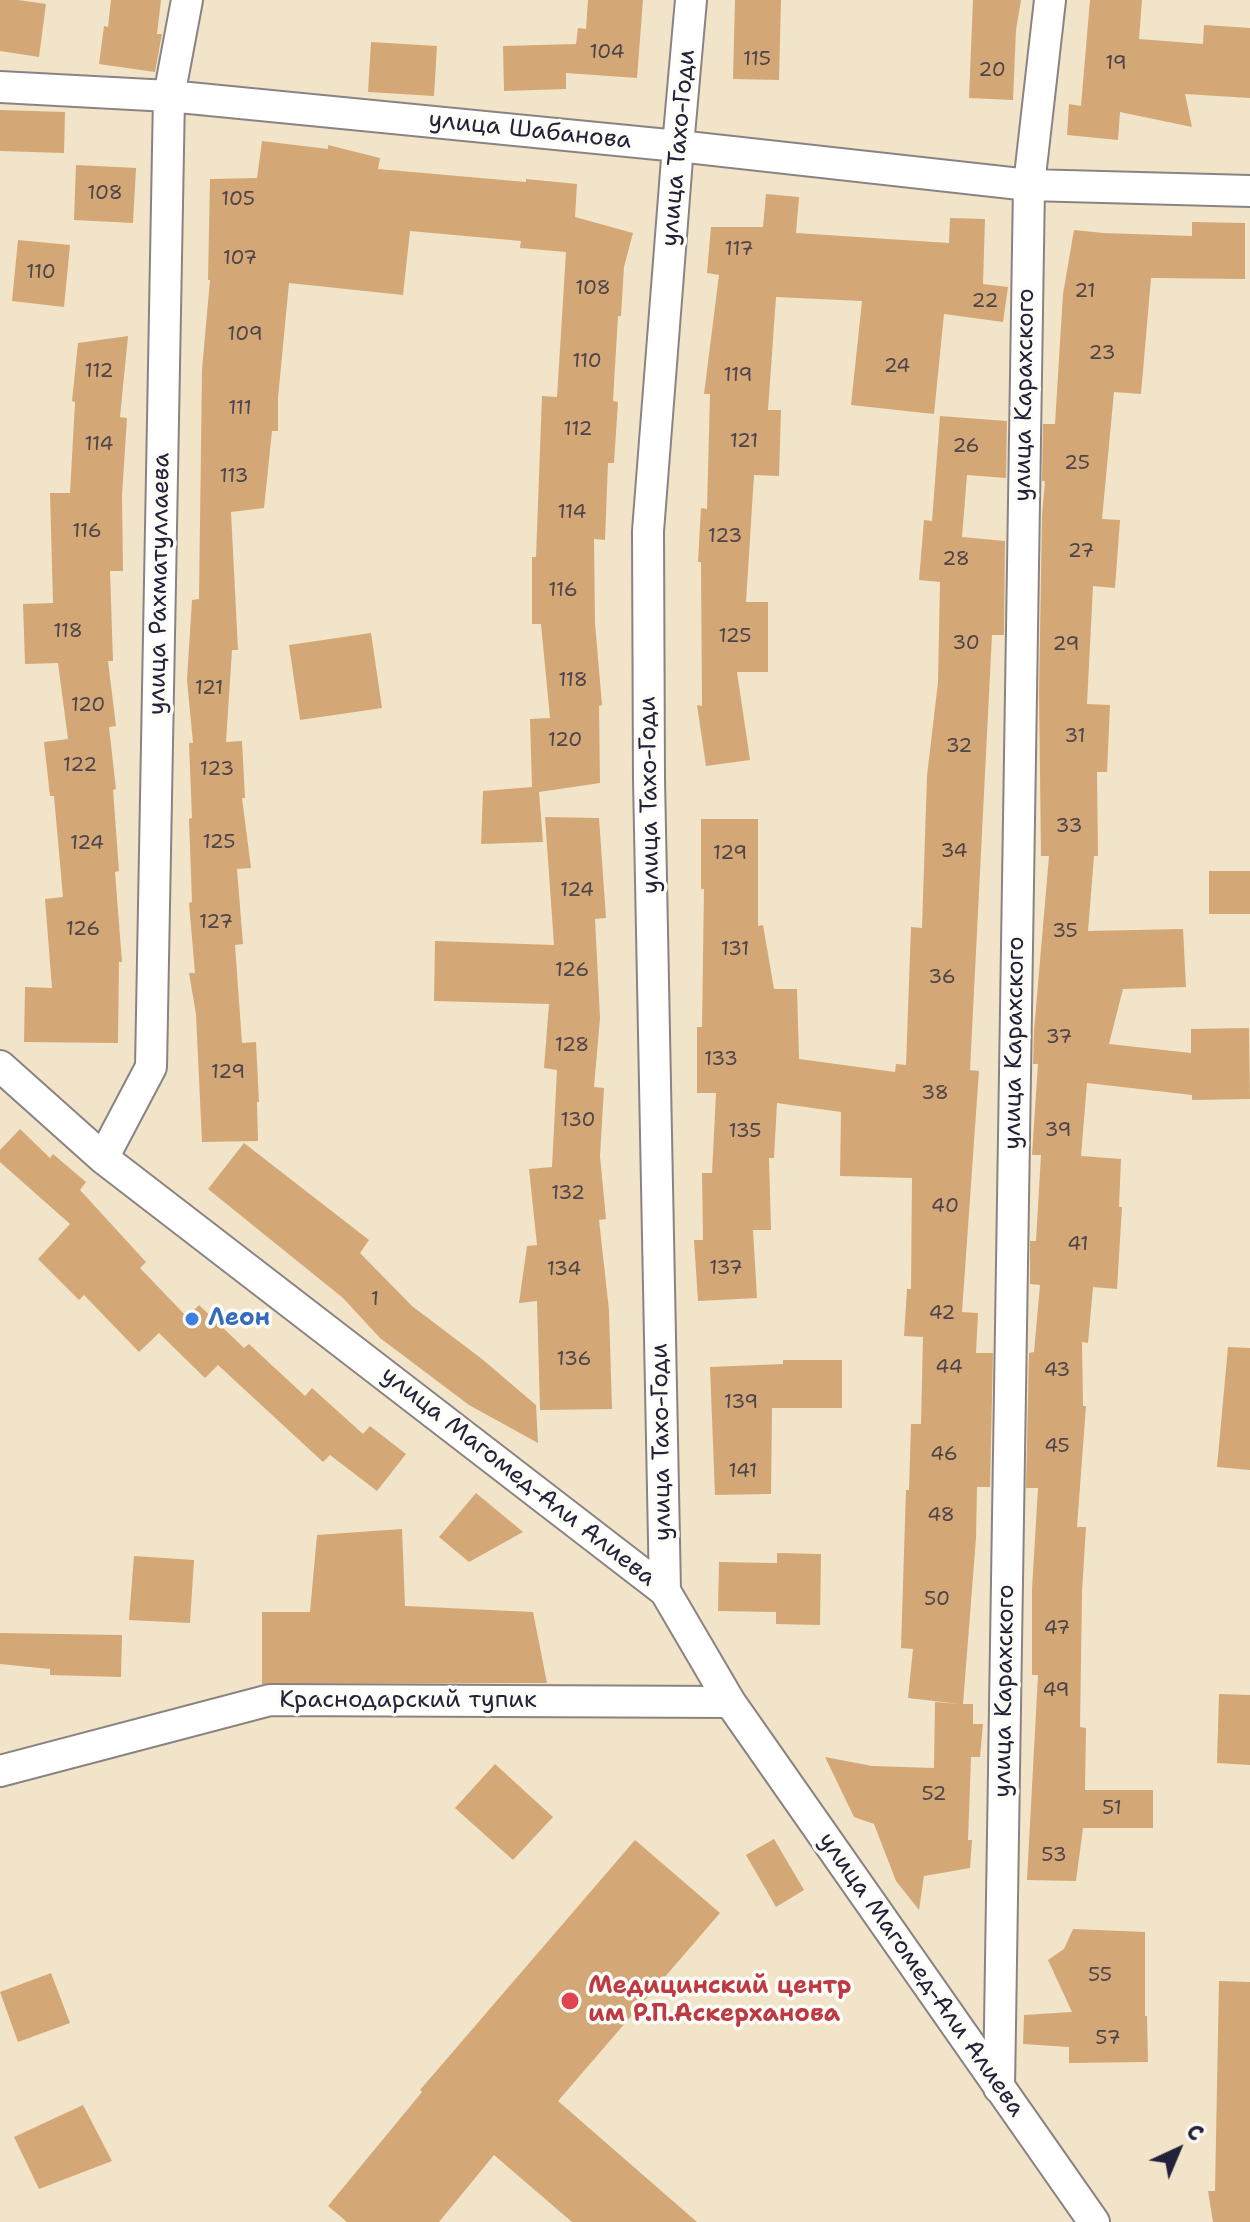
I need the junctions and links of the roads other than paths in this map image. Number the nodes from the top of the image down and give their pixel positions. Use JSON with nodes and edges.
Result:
{"nodes":[{"id":1,"x":187,"y":0,"type":"edge"},
{"id":2,"x":691,"y":0,"type":"edge"},
{"id":3,"x":1050,"y":0,"type":"edge"},
{"id":4,"x":0,"y":87,"type":"edge"},
{"id":5,"x":169,"y":96,"type":"junction"},
{"id":6,"x":678,"y":146,"type":"junction"},
{"id":7,"x":1029,"y":185,"type":"junction"},
{"id":8,"x":1250,"y":191,"type":"edge"},
{"id":9,"x":0,"y":1066,"type":"edge"},
{"id":10,"x":103,"y":1158,"type":"junction"},
{"id":11,"x":665,"y":1591,"type":"junction"},
{"id":12,"x":730,"y":1702,"type":"junction"},
{"id":13,"x":0,"y":1771,"type":"edge"},
{"id":14,"x":999,"y":2088,"type":"junction"},
{"id":15,"x":1094,"y":2222,"type":"edge"}],
"edges":[{"from":1,"to":5,"type":"street","name":"улица Рахматуллаева"},
{"from":2,"to":6,"type":"street","name":"улица Тахо-Годи"},
{"from":3,"to":7,"type":"street","name":"улица Карахского"},
{"from":4,"to":5,"type":"street","name":"улица Шабанова"},
{"from":5,"to":6,"type":"street","name":"улица Шабанова"},
{"from":5,"to":10,"type":"street","name":"улица Рахматуллаева"},
{"from":6,"to":7,"type":"street","name":"улица Шабанова"},
{"from":6,"to":11,"type":"street","name":"улица Тахо-Годи"},
{"from":7,"to":8,"type":"street","name":"улица Шабанова"},
{"from":7,"to":14,"type":"street","name":"улица Карахского"},
{"from":9,"to":10,"type":"street","name":"улица Магомед-Али Алиева"},
{"from":10,"to":11,"type":"street","name":"улица Магомед-Али Алиева"},
{"from":11,"to":12,"type":"street","name":"улица Магомед-Али Алиева"},
{"from":12,"to":13,"type":"street","name":"Краснодарский тупик"},
{"from":12,"to":14,"type":"street","name":"улица Магомед-Али Алиева"},
{"from":14,"to":15,"type":"street","name":"улица Магомед-Али Алиева"}]}
